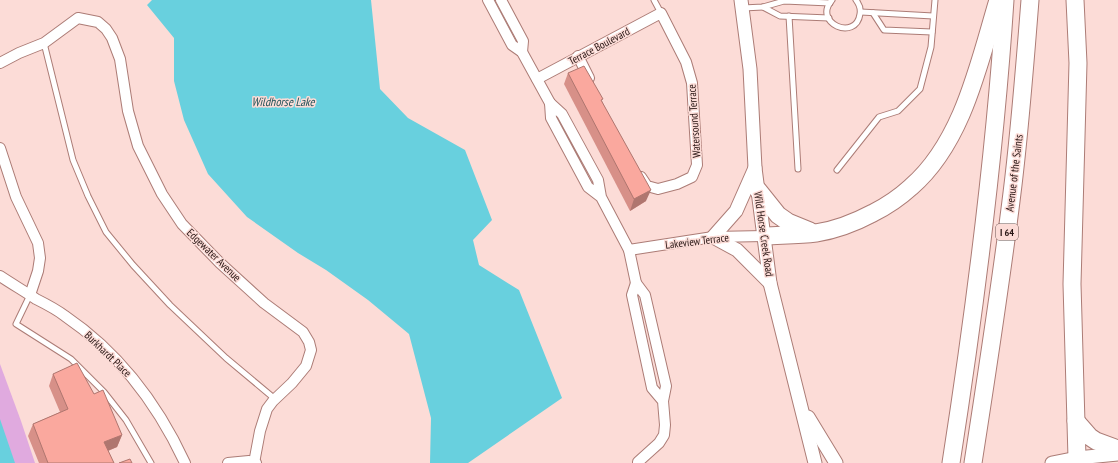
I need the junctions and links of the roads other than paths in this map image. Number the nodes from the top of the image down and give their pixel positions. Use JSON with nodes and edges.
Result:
{"nodes":[{"id":1,"x":488,"y":0,"type":"edge"},
{"id":2,"x":501,"y":0,"type":"edge"},
{"id":3,"x":654,"y":0,"type":"edge"},
{"id":4,"x":856,"y":0,"type":"edge"},
{"id":5,"x":935,"y":0,"type":"edge"},
{"id":6,"x":998,"y":0,"type":"edge"},
{"id":7,"x":1005,"y":0,"type":"edge"},
{"id":8,"x":1030,"y":0,"type":"edge"},
{"id":9,"x":1075,"y":0,"type":"edge"},
{"id":10,"x":784,"y":1,"type":"edge"},
{"id":11,"x":831,"y":1,"type":"edge"},
{"id":12,"x":742,"y":4,"type":"edge"},
{"id":13,"x":763,"y":7,"type":"junction"},
{"id":14,"x":861,"y":12,"type":"junction"},
{"id":15,"x":661,"y":13,"type":"junction"},
{"id":16,"x":873,"y":13,"type":"junction"},
{"id":17,"x":789,"y":16,"type":"junction"},
{"id":18,"x":933,"y":16,"type":"junction"},
{"id":19,"x":829,"y":18,"type":"junction"},
{"id":20,"x":932,"y":32,"type":"junction"},
{"id":21,"x":44,"y":44,"type":"junction"},
{"id":22,"x":522,"y":52,"type":"junction"},
{"id":23,"x":578,"y":56,"type":"junction"},
{"id":24,"x":0,"y":63,"type":"edge"},
{"id":25,"x":537,"y":79,"type":"junction"},
{"id":26,"x":593,"y":84,"type":"edge"},
{"id":27,"x":0,"y":148,"type":"edge"},
{"id":28,"x":755,"y":168,"type":"junction"},
{"id":29,"x":798,"y":169,"type":"dead end"},
{"id":30,"x":637,"y":170,"type":"edge"},
{"id":31,"x":837,"y":170,"type":"dead end"},
{"id":32,"x":758,"y":190,"type":"junction"},
{"id":33,"x":816,"y":233,"type":"junction"},
{"id":34,"x":765,"y":236,"type":"junction"},
{"id":35,"x":713,"y":237,"type":"junction"},
{"id":36,"x":629,"y":250,"type":"junction"},
{"id":37,"x":0,"y":276,"type":"edge"},
{"id":38,"x":770,"y":283,"type":"junction"},
{"id":39,"x":30,"y":295,"type":"junction"},
{"id":40,"x":276,"y":399,"type":"junction"},
{"id":41,"x":801,"y":406,"type":"junction"},
{"id":42,"x":1076,"y":422,"type":"junction"},
{"id":43,"x":1118,"y":449,"type":"edge"},
{"id":44,"x":1118,"y":454,"type":"edge"},
{"id":45,"x":813,"y":459,"type":"edge"},
{"id":46,"x":1077,"y":461,"type":"edge"},
{"id":47,"x":151,"y":463,"type":"edge"},
{"id":48,"x":185,"y":463,"type":"edge"},
{"id":49,"x":228,"y":463,"type":"edge"},
{"id":50,"x":255,"y":463,"type":"edge"},
{"id":51,"x":635,"y":463,"type":"edge"},
{"id":52,"x":822,"y":463,"type":"edge"},
{"id":53,"x":836,"y":463,"type":"edge"},
{"id":54,"x":951,"y":463,"type":"edge"},
{"id":55,"x":973,"y":463,"type":"edge"},
{"id":56,"x":1052,"y":463,"type":"edge"}],
"edges":[{"from":1,"to":22,"type":"street"},
{"from":2,"to":22,"type":"street"},
{"from":3,"to":15,"type":"lane","name":"Watersound Terrace"},
{"from":4,"to":14,"type":"lane"},
{"from":5,"to":18,"type":"lane"},
{"from":6,"to":33,"type":"highway"},
{"from":7,"to":54,"type":"highway","number":"I 64"},
{"from":8,"to":55,"type":"highway","name":"Avenue of the Saints","number":"I 64"},
{"from":9,"to":42,"type":"highway"},
{"from":10,"to":11,"type":"lane"},
{"from":10,"to":13,"type":"lane"},
{"from":11,"to":19,"type":"lane"},
{"from":12,"to":13,"type":"lane"},
{"from":12,"to":28,"type":"main road","name":"Wild Horse Creek Road"},
{"from":13,"to":17,"type":"lane"},
{"from":14,"to":16,"type":"lane"},
{"from":14,"to":19,"type":"lane"},
{"from":15,"to":23,"type":"street","name":"Terrace Boulevard"},
{"from":15,"to":30,"type":"street","name":"Watersound Terrace"},
{"from":16,"to":18,"type":"lane"},
{"from":16,"to":20,"type":"lane"},
{"from":17,"to":19,"type":"lane"},
{"from":17,"to":29,"type":"lane"},
{"from":18,"to":20,"type":"lane"},
{"from":20,"to":31,"type":"lane"},
{"from":21,"to":24,"type":"street"},
{"from":21,"to":40,"type":"lane"},
{"from":21,"to":40,"type":"street","name":"Edgewater Avenue"},
{"from":22,"to":25,"type":"street"},
{"from":23,"to":25,"type":"street","name":"Terrace Boulevard"},
{"from":23,"to":26,"type":"street"},
{"from":25,"to":36,"type":"street"},
{"from":27,"to":39,"type":"street"},
{"from":28,"to":32,"type":"main road","name":"Wild Horse Creek Road"},
{"from":28,"to":35,"type":"main road"},
{"from":32,"to":33,"type":"highway"},
{"from":32,"to":34,"type":"main road","name":"Wild Horse Creek Road"},
{"from":33,"to":34,"type":"highway"},
{"from":34,"to":35,"type":"street","name":"Lakeview Terrace"},
{"from":34,"to":38,"type":"main road","name":"Wild Horse Creek Road"},
{"from":35,"to":36,"type":"street","name":"Lakeview Terrace"},
{"from":35,"to":38,"type":"main road"},
{"from":36,"to":51,"type":"street"},
{"from":37,"to":39,"type":"street","name":"Burkhardt Place"},
{"from":38,"to":41,"type":"main road","name":"Wild Horse Creek Road"},
{"from":39,"to":47,"type":"lane"},
{"from":39,"to":48,"type":"street","name":"Burkhardt Place"},
{"from":40,"to":50,"type":"street","name":"Edgewater Avenue"},
{"from":41,"to":45,"type":"main road","name":"Wild Horse Creek Road"},
{"from":41,"to":53,"type":"main road"},
{"from":42,"to":43,"type":"highway"},
{"from":42,"to":46,"type":"highway"},
{"from":44,"to":46,"type":"main road"},
{"from":45,"to":52,"type":"main road"},
{"from":46,"to":56,"type":"main road"},
{"from":49,"to":50,"type":"street"}]}
